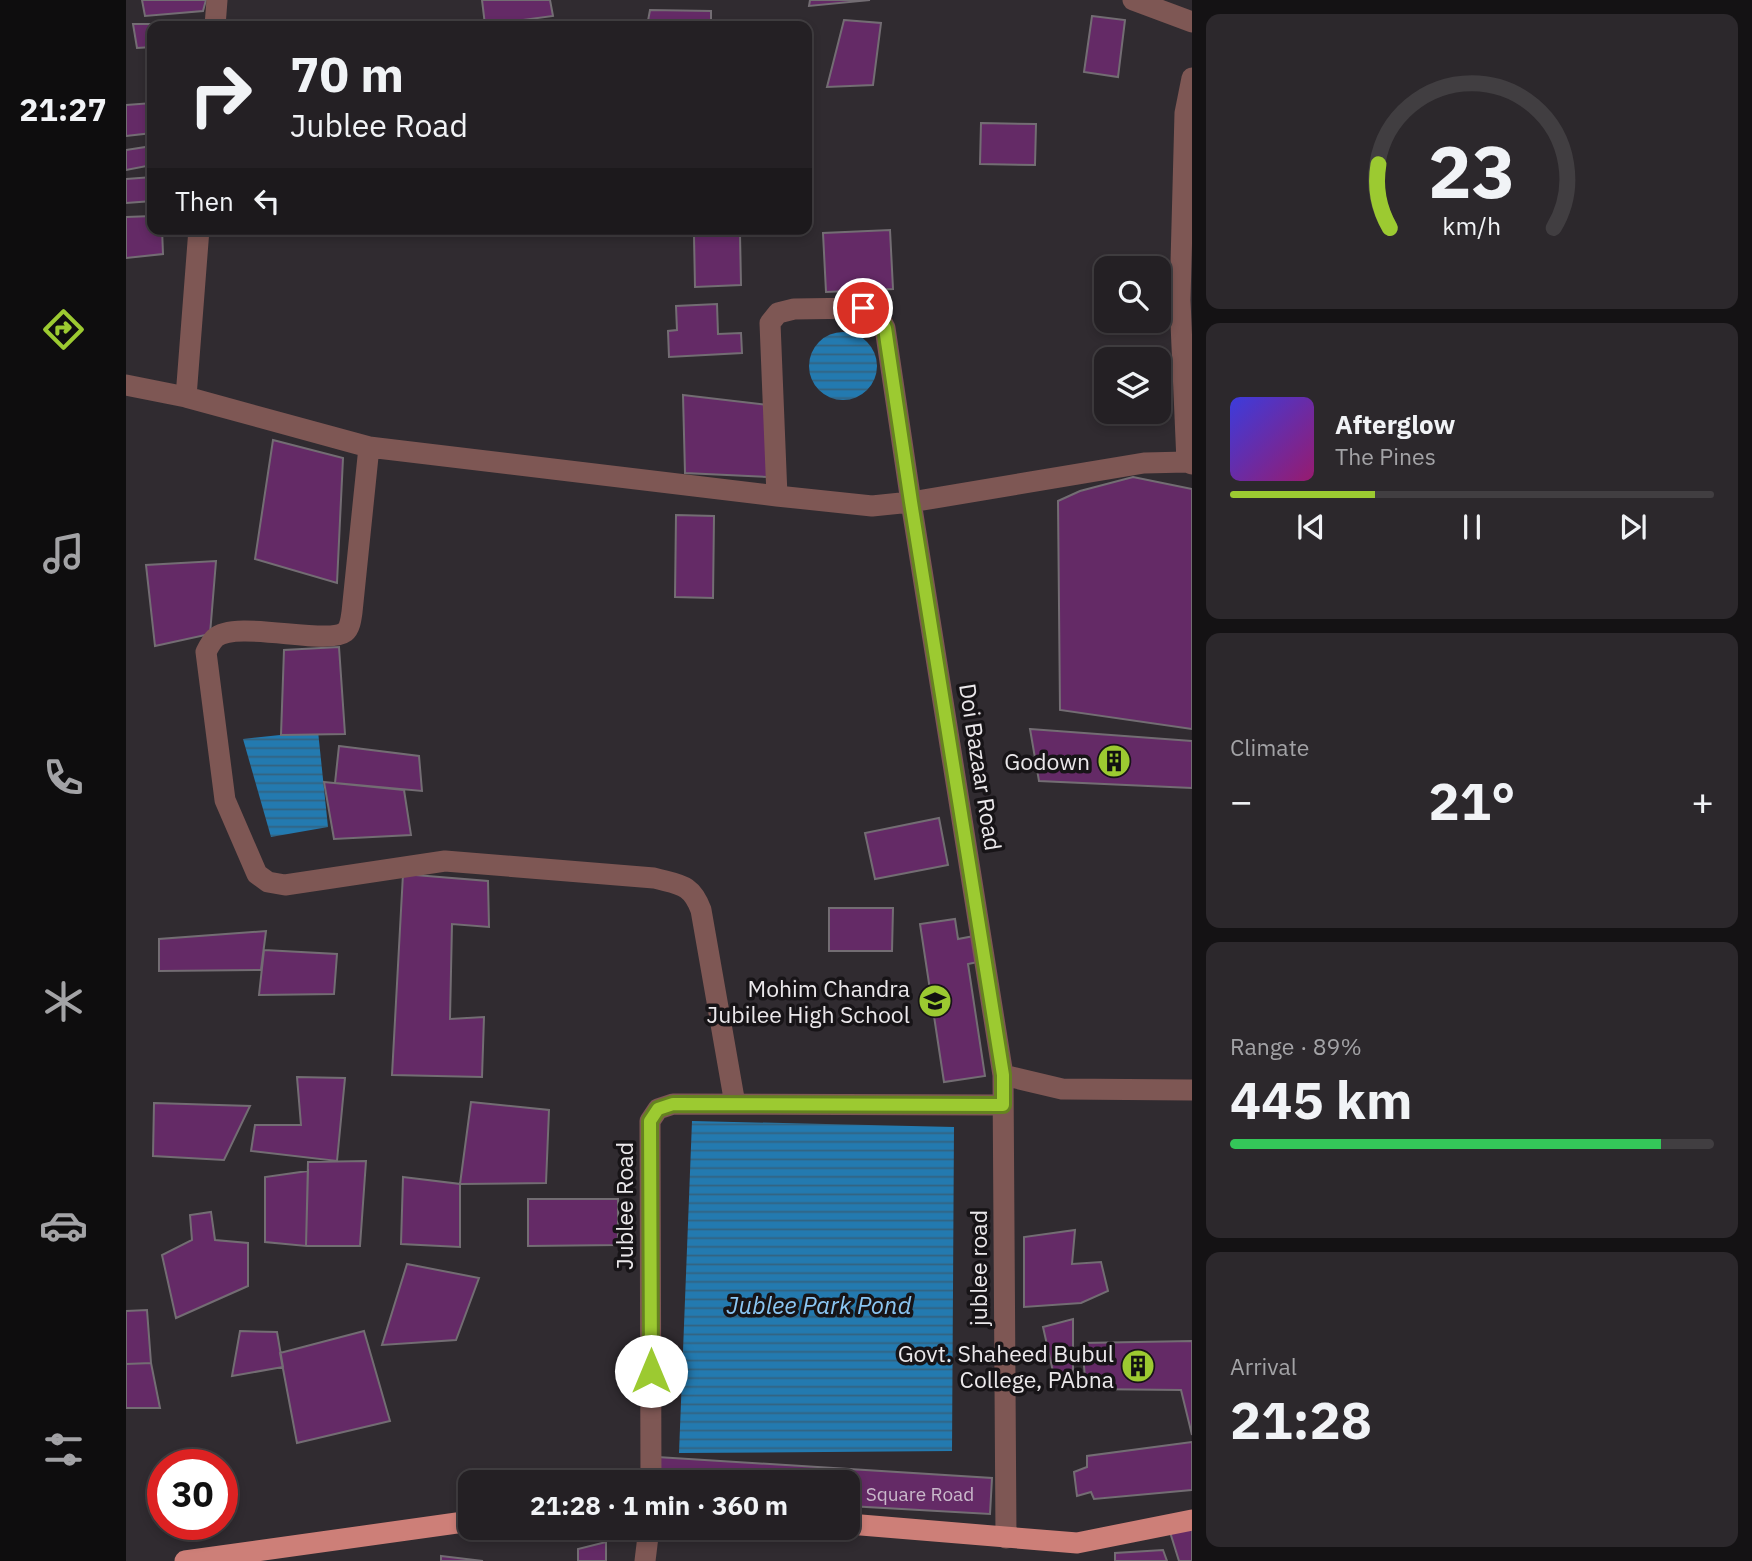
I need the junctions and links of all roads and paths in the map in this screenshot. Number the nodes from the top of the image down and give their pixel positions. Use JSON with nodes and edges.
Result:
{"nodes":[{"id":1,"x":217,"y":0,"type":"edge"},
{"id":2,"x":1133,"y":0,"type":"edge"},
{"id":3,"x":215,"y":21,"type":"edge"},
{"id":4,"x":1192,"y":22,"type":"edge"},
{"id":5,"x":1192,"y":78,"type":"edge"},
{"id":6,"x":199,"y":235,"type":"edge"},
{"id":7,"x":126,"y":385,"type":"edge"},
{"id":8,"x":186,"y":397,"type":"junction"},
{"id":9,"x":369,"y":447,"type":"junction"},
{"id":10,"x":1190,"y":463,"type":"edge"},
{"id":11,"x":777,"y":496,"type":"junction"},
{"id":12,"x":911,"y":502,"type":"junction"},
{"id":13,"x":997,"y":1041,"type":"joint"},
{"id":14,"x":1003,"y":1075,"type":"junction"},
{"id":15,"x":1192,"y":1090,"type":"edge"},
{"id":16,"x":734,"y":1104,"type":"junction"},
{"id":17,"x":1003,"y":1105,"type":"junction"},
{"id":18,"x":651,"y":1470,"type":"edge"},
{"id":19,"x":1192,"y":1520,"type":"edge"},
{"id":20,"x":458,"y":1523,"type":"edge"},
{"id":21,"x":860,"y":1525,"type":"edge"},
{"id":22,"x":1006,"y":1538,"type":"junction"},
{"id":23,"x":648,"y":1540,"type":"edge"},
{"id":24,"x":185,"y":1561,"type":"edge"},
{"id":25,"x":645,"y":1561,"type":"edge"}],
"edges":[{"from":1,"to":3,"type":"street"},
{"from":2,"to":4,"type":"street"},
{"from":5,"to":10,"type":"street"},
{"from":6,"to":8,"type":"street"},
{"from":7,"to":8,"type":"street"},
{"from":8,"to":9,"type":"street"},
{"from":9,"to":11,"type":"street"},
{"from":9,"to":16,"type":"street"},
{"from":10,"to":12,"type":"street"},
{"from":11,"to":12,"type":"street"},
{"from":11,"to":12,"type":"street","name":"Doi Bazaar Road"},
{"from":12,"to":13,"type":"street","name":"Doi Bazaar Road"},
{"from":13,"to":14,"type":"street","name":"jublee road"},
{"from":14,"to":15,"type":"street"},
{"from":14,"to":17,"type":"street","name":"jublee road"},
{"from":16,"to":17,"type":"street","name":"Jublee Road"},
{"from":16,"to":18,"type":"street","name":"Jublee Road"},
{"from":17,"to":22,"type":"street","name":"jublee road"},
{"from":19,"to":22,"type":"main road"},
{"from":20,"to":24,"type":"main road"},
{"from":21,"to":22,"type":"main road"},
{"from":23,"to":25,"type":"street"}]}
